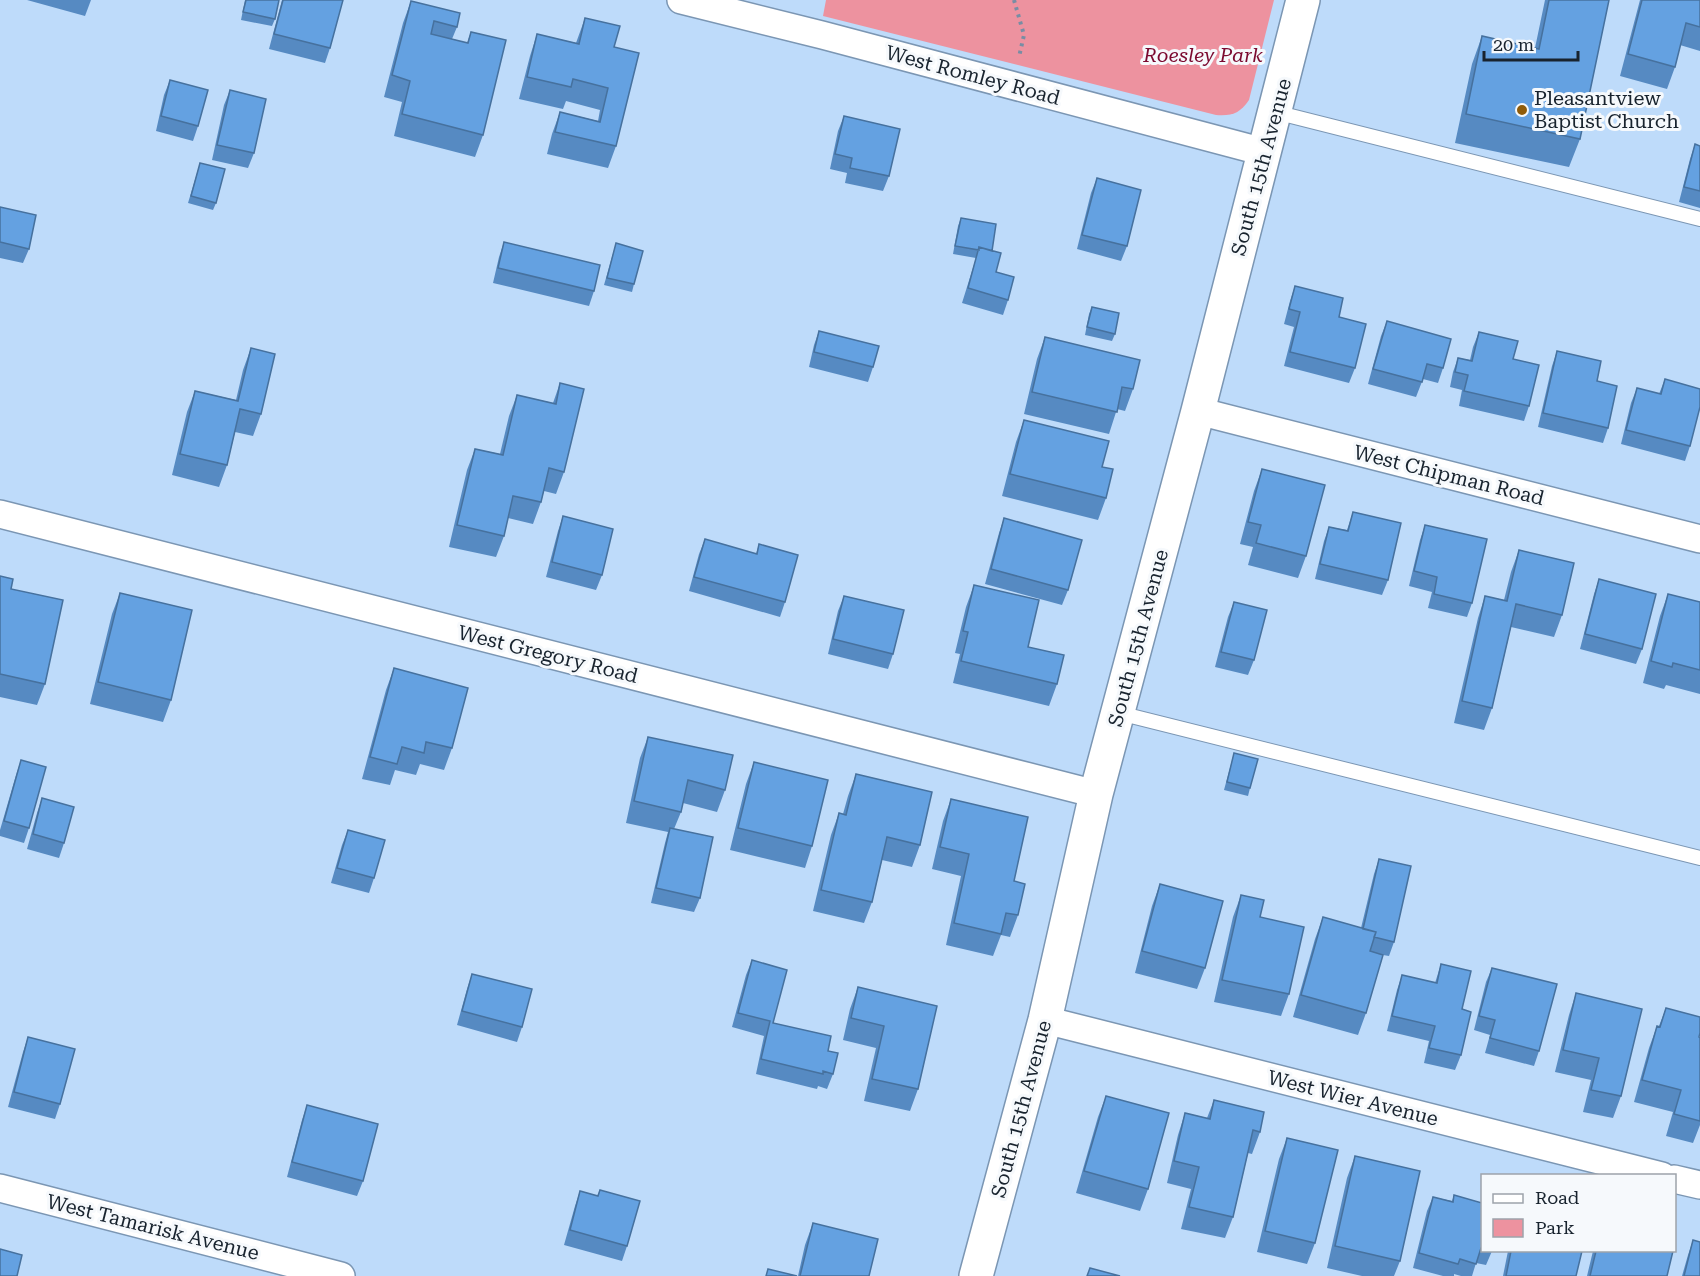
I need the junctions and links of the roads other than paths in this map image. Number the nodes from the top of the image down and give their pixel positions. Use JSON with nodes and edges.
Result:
{"nodes":[{"id":1,"x":681,"y":0,"type":"edge"},
{"id":2,"x":1304,"y":0,"type":"edge"},
{"id":3,"x":1275,"y":112,"type":"junction"},
{"id":4,"x":1264,"y":152,"type":"junction"},
{"id":5,"x":1700,"y":219,"type":"edge"},
{"id":6,"x":1198,"y":411,"type":"junction"},
{"id":7,"x":0,"y":514,"type":"edge"},
{"id":8,"x":1700,"y":539,"type":"edge"},
{"id":9,"x":1119,"y":712,"type":"junction"},
{"id":10,"x":1096,"y":794,"type":"junction"},
{"id":11,"x":1700,"y":858,"type":"edge"},
{"id":12,"x":1045,"y":1020,"type":"junction"},
{"id":13,"x":1654,"y":1174,"type":"edge"},
{"id":14,"x":1676,"y":1179,"type":"edge"},
{"id":15,"x":1700,"y":1185,"type":"edge"},
{"id":16,"x":0,"y":1188,"type":"edge"},
{"id":17,"x":341,"y":1276,"type":"edge"},
{"id":18,"x":976,"y":1276,"type":"edge"}],
"edges":[{"from":1,"to":4,"type":"street","name":"West Romley Road"},
{"from":2,"to":3,"type":"street","name":"South 15th Avenue"},
{"from":3,"to":4,"type":"street","name":"South 15th Avenue"},
{"from":3,"to":5,"type":"lane"},
{"from":4,"to":6,"type":"street","name":"South 15th Avenue"},
{"from":6,"to":8,"type":"street","name":"West Chipman Road"},
{"from":6,"to":9,"type":"street","name":"South 15th Avenue"},
{"from":7,"to":10,"type":"street","name":"West Gregory Road"},
{"from":9,"to":10,"type":"street","name":"South 15th Avenue"},
{"from":9,"to":11,"type":"lane"},
{"from":10,"to":12,"type":"street","name":"South 15th Avenue"},
{"from":12,"to":13,"type":"street","name":"West Wier Avenue"},
{"from":12,"to":18,"type":"street","name":"South 15th Avenue"},
{"from":14,"to":15,"type":"street"},
{"from":16,"to":17,"type":"street","name":"West Tamarisk Avenue"}]}
